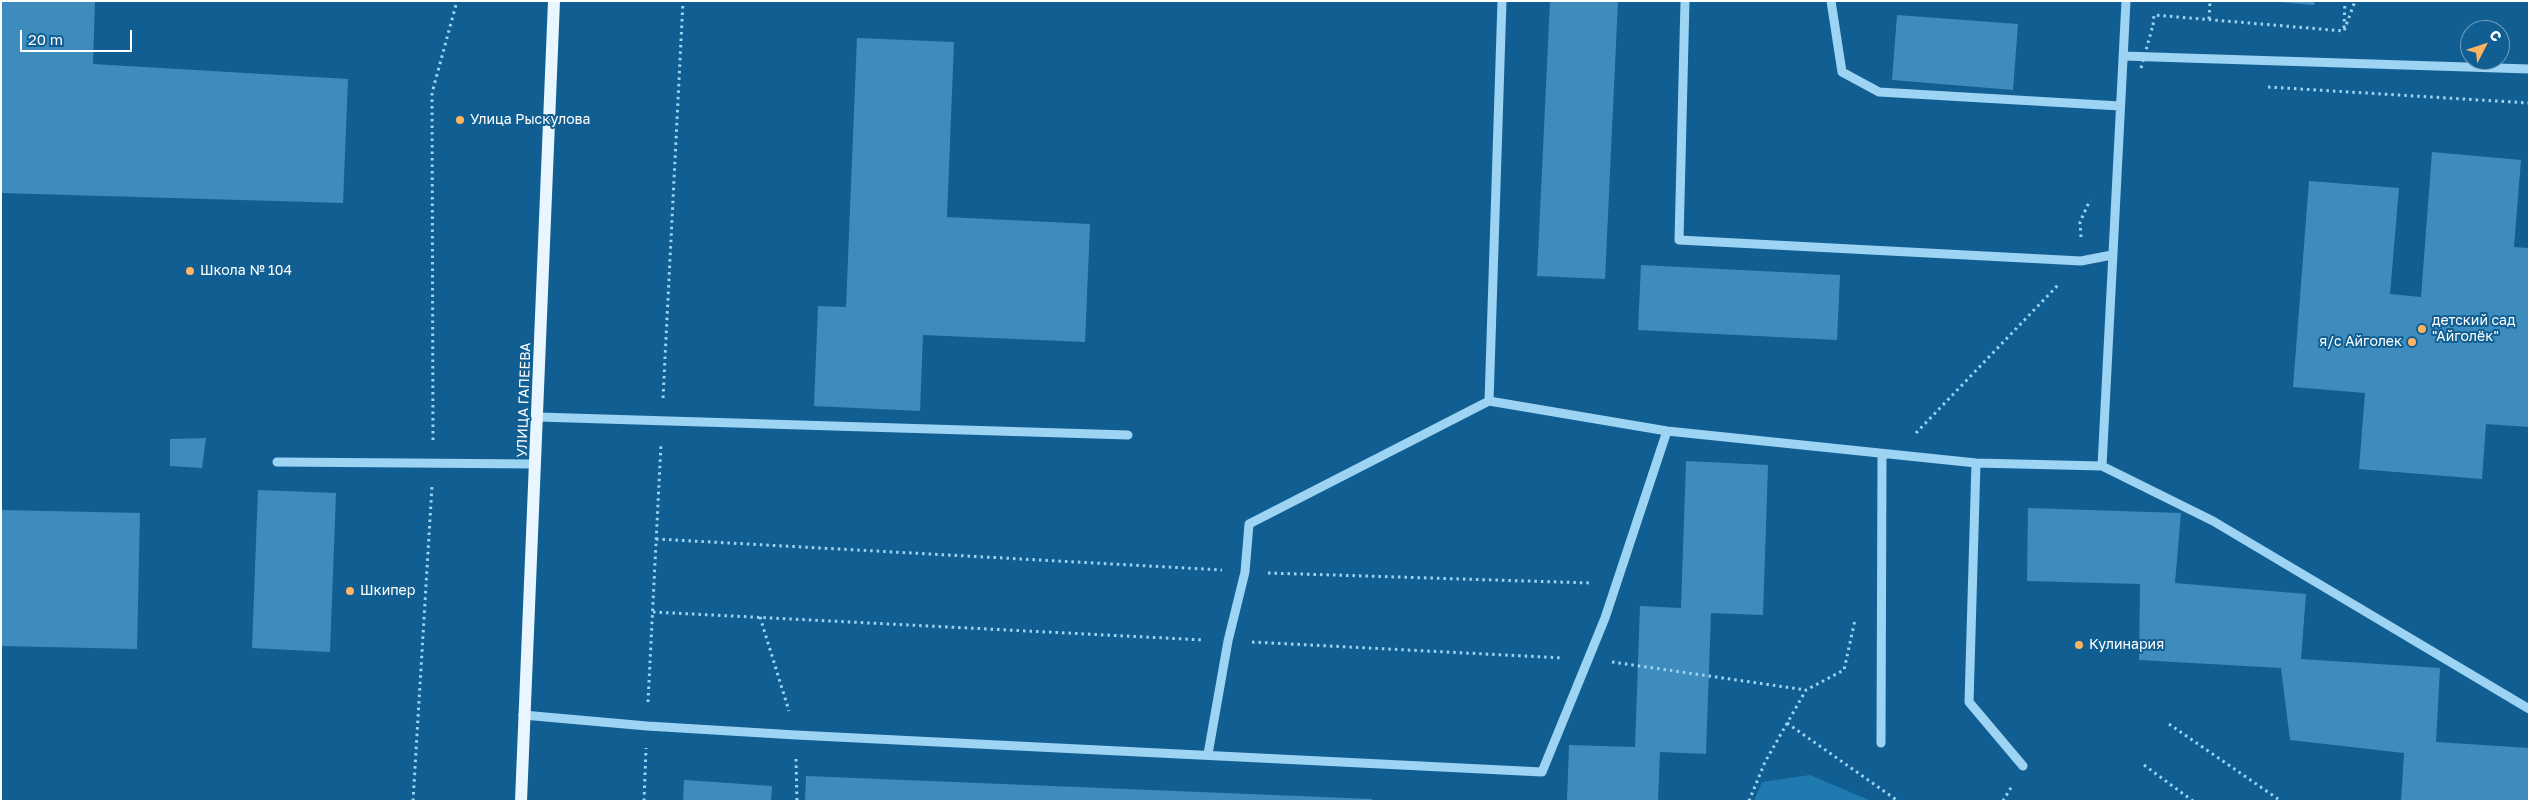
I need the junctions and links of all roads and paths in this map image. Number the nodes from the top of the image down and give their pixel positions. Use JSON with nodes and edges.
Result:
{"nodes":[{"id":1,"x":457,"y":1,"type":"edge"},
{"id":2,"x":554,"y":1,"type":"edge"},
{"id":3,"x":683,"y":1,"type":"edge"},
{"id":4,"x":1502,"y":1,"type":"edge"},
{"id":5,"x":1685,"y":1,"type":"edge"},
{"id":6,"x":1831,"y":1,"type":"edge"},
{"id":7,"x":2126,"y":1,"type":"edge"},
{"id":8,"x":2210,"y":1,"type":"edge"},
{"id":9,"x":2345,"y":1,"type":"edge"},
{"id":10,"x":2355,"y":1,"type":"edge"},
{"id":11,"x":2209,"y":19,"type":"junction"},
{"id":12,"x":2344,"y":31,"type":"junction"},
{"id":13,"x":2123,"y":56,"type":"junction"},
{"id":14,"x":2141,"y":68,"type":"dead end"},
{"id":15,"x":2529,"y":68,"type":"edge"},
{"id":16,"x":2259,"y":87,"type":"dead end"},
{"id":17,"x":2529,"y":103,"type":"edge"},
{"id":18,"x":2120,"y":106,"type":"junction"},
{"id":19,"x":2093,"y":195,"type":"dead end"},
{"id":20,"x":2112,"y":255,"type":"junction"},
{"id":21,"x":2081,"y":261,"type":"junction"},
{"id":22,"x":1489,"y":401,"type":"junction"},
{"id":23,"x":538,"y":416,"type":"junction"},
{"id":24,"x":662,"y":422,"type":"junction"},
{"id":25,"x":1667,"y":431,"type":"junction"},
{"id":26,"x":1128,"y":435,"type":"dead end"},
{"id":27,"x":1882,"y":454,"type":"junction"},
{"id":28,"x":1899,"y":455,"type":"junction"},
{"id":29,"x":276,"y":462,"type":"dead end"},
{"id":30,"x":1976,"y":463,"type":"junction"},
{"id":31,"x":536,"y":464,"type":"junction"},
{"id":32,"x":433,"y":465,"type":"junction"},
{"id":33,"x":2102,"y":466,"type":"junction"},
{"id":34,"x":656,"y":539,"type":"junction"},
{"id":35,"x":1246,"y":572,"type":"junction"},
{"id":36,"x":1616,"y":584,"type":"junction"},
{"id":37,"x":652,"y":612,"type":"junction"},
{"id":38,"x":1857,"y":614,"type":"dead end"},
{"id":39,"x":760,"y":617,"type":"junction"},
{"id":40,"x":1228,"y":641,"type":"junction"},
{"id":41,"x":1588,"y":659,"type":"junction"},
{"id":42,"x":1806,"y":690,"type":"junction"},
{"id":43,"x":2529,"y":709,"type":"edge"},
{"id":44,"x":523,"y":715,"type":"junction"},
{"id":45,"x":1787,"y":723,"type":"junction"},
{"id":46,"x":2170,"y":724,"type":"dead end"},
{"id":47,"x":647,"y":726,"type":"junction"},
{"id":48,"x":796,"y":734,"type":"junction"},
{"id":49,"x":1881,"y":743,"type":"dead end"},
{"id":50,"x":1208,"y":754,"type":"junction"},
{"id":51,"x":2144,"y":765,"type":"dead end"},
{"id":52,"x":2023,"y":766,"type":"dead end"},
{"id":53,"x":413,"y":801,"type":"edge"},
{"id":54,"x":521,"y":801,"type":"edge"},
{"id":55,"x":644,"y":801,"type":"edge"},
{"id":56,"x":796,"y":801,"type":"edge"},
{"id":57,"x":1749,"y":801,"type":"edge"},
{"id":58,"x":1898,"y":801,"type":"edge"},
{"id":59,"x":2193,"y":801,"type":"edge"},
{"id":60,"x":2281,"y":801,"type":"edge"}],
"edges":[{"from":1,"to":32,"type":"path"},
{"from":2,"to":23,"type":"main road","name":"УЛИЦА ГАПЕЕВА"},
{"from":3,"to":24,"type":"path"},
{"from":4,"to":22,"type":"lane"},
{"from":5,"to":21,"type":"lane"},
{"from":6,"to":18,"type":"lane"},
{"from":7,"to":13,"type":"lane"},
{"from":8,"to":11,"type":"path"},
{"from":9,"to":12,"type":"path"},
{"from":10,"to":12,"type":"path"},
{"from":11,"to":12,"type":"path"},
{"from":11,"to":14,"type":"path","bridge":true},
{"from":13,"to":15,"type":"lane"},
{"from":13,"to":18,"type":"lane"},
{"from":16,"to":17,"type":"path"},
{"from":18,"to":20,"type":"lane"},
{"from":19,"to":21,"type":"path"},
{"from":20,"to":21,"type":"lane"},
{"from":20,"to":33,"type":"lane"},
{"from":21,"to":28,"type":"path"},
{"from":22,"to":25,"type":"lane"},
{"from":22,"to":35,"type":"lane"},
{"from":23,"to":24,"type":"lane"},
{"from":23,"to":31,"type":"main road","name":"УЛИЦА ГАПЕЕВА"},
{"from":24,"to":26,"type":"lane"},
{"from":24,"to":34,"type":"path"},
{"from":25,"to":27,"type":"lane"},
{"from":25,"to":36,"type":"lane"},
{"from":27,"to":28,"type":"lane"},
{"from":27,"to":49,"type":"lane"},
{"from":28,"to":30,"type":"lane"},
{"from":29,"to":32,"type":"lane"},
{"from":30,"to":33,"type":"lane"},
{"from":30,"to":52,"type":"lane"},
{"from":31,"to":32,"type":"lane"},
{"from":31,"to":44,"type":"main road","name":"УЛИЦА ГАПЕЕВА"},
{"from":32,"to":53,"type":"path"},
{"from":33,"to":43,"type":"lane"},
{"from":34,"to":35,"type":"path"},
{"from":34,"to":37,"type":"path"},
{"from":35,"to":36,"type":"path"},
{"from":35,"to":40,"type":"lane"},
{"from":36,"to":41,"type":"lane"},
{"from":37,"to":39,"type":"path"},
{"from":37,"to":47,"type":"path"},
{"from":38,"to":42,"type":"path"},
{"from":39,"to":40,"type":"path"},
{"from":39,"to":48,"type":"path"},
{"from":40,"to":41,"type":"path"},
{"from":40,"to":50,"type":"lane"},
{"from":41,"to":42,"type":"path"},
{"from":41,"to":50,"type":"lane"},
{"from":42,"to":45,"type":"path"},
{"from":44,"to":47,"type":"lane"},
{"from":44,"to":54,"type":"main road","name":"УЛИЦА ГАПЕЕВА"},
{"from":45,"to":57,"type":"path"},
{"from":45,"to":58,"type":"path"},
{"from":46,"to":60,"type":"path"},
{"from":47,"to":48,"type":"lane"},
{"from":47,"to":55,"type":"path"},
{"from":48,"to":50,"type":"lane"},
{"from":48,"to":56,"type":"path"},
{"from":51,"to":59,"type":"path"}]}
